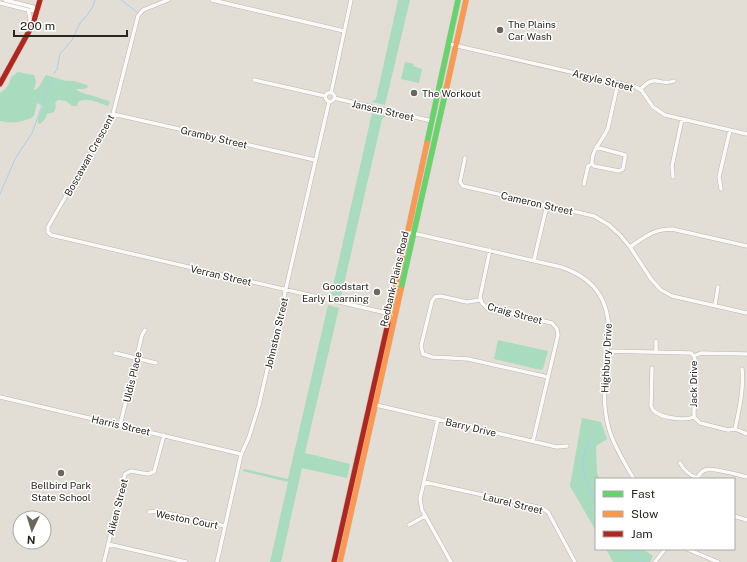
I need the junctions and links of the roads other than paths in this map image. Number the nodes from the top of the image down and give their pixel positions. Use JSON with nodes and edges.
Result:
{"nodes":[{"id":1,"x":40,"y":0,"type":"edge"},
{"id":2,"x":168,"y":0,"type":"edge"},
{"id":3,"x":212,"y":0,"type":"edge"},
{"id":4,"x":351,"y":0,"type":"edge"},
{"id":5,"x":458,"y":0,"type":"edge"},
{"id":6,"x":462,"y":0,"type":"edge"},
{"id":7,"x":466,"y":0,"type":"edge"},
{"id":8,"x":7,"y":1,"type":"edge"},
{"id":9,"x":0,"y":3,"type":"edge"},
{"id":10,"x":28,"y":10,"type":"junction"},
{"id":11,"x":38,"y":11,"type":"junction"},
{"id":12,"x":456,"y":12,"type":"junction"},
{"id":13,"x":33,"y":24,"type":"junction"},
{"id":14,"x":344,"y":31,"type":"junction"},
{"id":15,"x":449,"y":44,"type":"junction"},
{"id":16,"x":456,"y":46,"type":"junction"},
{"id":17,"x":254,"y":80,"type":"dead end"},
{"id":18,"x":674,"y":81,"type":"dead end"},
{"id":19,"x":618,"y":83,"type":"junction"},
{"id":20,"x":0,"y":84,"type":"edge"},
{"id":21,"x":640,"y":90,"type":"junction"},
{"id":22,"x":331,"y":93,"type":"junction"},
{"id":23,"x":325,"y":96,"type":"junction"},
{"id":24,"x":334,"y":98,"type":"junction"},
{"id":25,"x":329,"y":102,"type":"junction"},
{"id":26,"x":113,"y":114,"type":"junction"},
{"id":27,"x":682,"y":119,"type":"junction"},
{"id":28,"x":432,"y":121,"type":"junction"},
{"id":29,"x":438,"y":123,"type":"junction"},
{"id":30,"x":730,"y":130,"type":"junction"},
{"id":31,"x":747,"y":134,"type":"edge"},
{"id":32,"x":426,"y":144,"type":"junction"},
{"id":33,"x":596,"y":147,"type":"junction"},
{"id":34,"x":465,"y":158,"type":"dead end"},
{"id":35,"x":315,"y":160,"type":"junction"},
{"id":36,"x":592,"y":164,"type":"junction"},
{"id":37,"x":673,"y":177,"type":"dead end"},
{"id":38,"x":584,"y":184,"type":"dead end"},
{"id":39,"x":721,"y":189,"type":"dead end"},
{"id":40,"x":547,"y":205,"type":"junction"},
{"id":41,"x":48,"y":232,"type":"joint"},
{"id":42,"x":408,"y":232,"type":"junction"},
{"id":43,"x":414,"y":233,"type":"junction"},
{"id":44,"x":747,"y":246,"type":"edge"},
{"id":45,"x":630,"y":248,"type":"junction"},
{"id":46,"x":490,"y":250,"type":"junction"},
{"id":47,"x":534,"y":260,"type":"junction"},
{"id":48,"x":718,"y":287,"type":"dead end"},
{"id":49,"x":286,"y":290,"type":"junction"},
{"id":50,"x":480,"y":300,"type":"junction"},
{"id":51,"x":715,"y":305,"type":"junction"},
{"id":52,"x":747,"y":313,"type":"edge"},
{"id":53,"x":392,"y":315,"type":"junction"},
{"id":54,"x":145,"y":330,"type":"dead end"},
{"id":55,"x":656,"y":341,"type":"dead end"},
{"id":56,"x":608,"y":351,"type":"junction"},
{"id":57,"x":656,"y":352,"type":"junction"},
{"id":58,"x":115,"y":353,"type":"dead end"},
{"id":59,"x":747,"y":354,"type":"edge"},
{"id":60,"x":694,"y":356,"type":"junction"},
{"id":61,"x":136,"y":358,"type":"junction"},
{"id":62,"x":156,"y":363,"type":"dead end"},
{"id":63,"x":652,"y":368,"type":"dead end"},
{"id":64,"x":742,"y":369,"type":"dead end"},
{"id":65,"x":548,"y":377,"type":"junction"},
{"id":66,"x":0,"y":397,"type":"edge"},
{"id":67,"x":376,"y":405,"type":"junction"},
{"id":68,"x":694,"y":417,"type":"junction"},
{"id":69,"x":438,"y":419,"type":"junction"},
{"id":70,"x":120,"y":425,"type":"junction"},
{"id":71,"x":735,"y":429,"type":"junction"},
{"id":72,"x":747,"y":434,"type":"edge"},
{"id":73,"x":164,"y":435,"type":"junction"},
{"id":74,"x":533,"y":441,"type":"junction"},
{"id":75,"x":567,"y":446,"type":"dead end"},
{"id":76,"x":241,"y":454,"type":"junction"},
{"id":77,"x":680,"y":463,"type":"dead end"},
{"id":78,"x":747,"y":477,"type":"edge"},
{"id":79,"x":633,"y":478,"type":"edge"},
{"id":80,"x":697,"y":478,"type":"edge"},
{"id":81,"x":424,"y":482,"type":"junction"},
{"id":82,"x":149,"y":512,"type":"dead end"},
{"id":83,"x":426,"y":516,"type":"junction"},
{"id":84,"x":735,"y":516,"type":"edge"},
{"id":85,"x":747,"y":520,"type":"edge"},
{"id":86,"x":409,"y":525,"type":"dead end"},
{"id":87,"x":225,"y":526,"type":"junction"},
{"id":88,"x":108,"y":544,"type":"junction"},
{"id":89,"x":664,"y":550,"type":"edge"},
{"id":90,"x":689,"y":550,"type":"edge"},
{"id":91,"x":451,"y":561,"type":"edge"},
{"id":92,"x":104,"y":562,"type":"edge"},
{"id":93,"x":186,"y":562,"type":"edge"},
{"id":94,"x":217,"y":562,"type":"edge"},
{"id":95,"x":334,"y":562,"type":"edge"},
{"id":96,"x":340,"y":562,"type":"edge"},
{"id":97,"x":445,"y":562,"type":"edge"},
{"id":98,"x":575,"y":562,"type":"edge"},
{"id":99,"x":655,"y":562,"type":"edge"},
{"id":100,"x":718,"y":562,"type":"edge"}],
"edges":[{"from":1,"to":11,"type":"main road"},
{"from":2,"to":26,"type":"street","name":"Boscawan Crescent"},
{"from":3,"to":14,"type":"street"},
{"from":4,"to":14,"type":"street"},
{"from":5,"to":12,"type":"main road","name":"Redbank Plains Road"},
{"from":6,"to":12,"type":"main road"},
{"from":7,"to":16,"type":"main road","name":"Redbank Plains Road"},
{"from":8,"to":9,"type":"street"},
{"from":8,"to":10,"type":"street"},
{"from":8,"to":11,"type":"street"},
{"from":10,"to":11,"type":"street"},
{"from":10,"to":13,"type":"street"},
{"from":11,"to":13,"type":"main road"},
{"from":12,"to":15,"type":"main road","name":"Redbank Plains Road"},
{"from":13,"to":20,"type":"main road"},
{"from":14,"to":22,"type":"street"},
{"from":15,"to":16,"type":"street","name":"Argyle Street"},
{"from":15,"to":28,"type":"main road","name":"Redbank Plains Road"},
{"from":16,"to":19,"type":"street","name":"Argyle Street"},
{"from":16,"to":29,"type":"main road","name":"Redbank Plains Road"},
{"from":17,"to":23,"type":"street"},
{"from":18,"to":21,"type":"street"},
{"from":19,"to":21,"type":"street","name":"Argyle Street"},
{"from":19,"to":33,"type":"street"},
{"from":21,"to":27,"type":"street","name":"Argyle Street"},
{"from":22,"to":23,"type":"street"},
{"from":22,"to":24,"type":"street"},
{"from":23,"to":25,"type":"street"},
{"from":24,"to":25,"type":"street"},
{"from":24,"to":28,"type":"street","name":"Jansen Street"},
{"from":25,"to":35,"type":"street","name":"Johnston Street"},
{"from":26,"to":35,"type":"street","name":"Gramby Street"},
{"from":26,"to":41,"type":"street","name":"Boscawan Crescent"},
{"from":27,"to":30,"type":"street","name":"Argyle Street"},
{"from":27,"to":37,"type":"street"},
{"from":28,"to":32,"type":"main road","name":"Redbank Plains Road"},
{"from":29,"to":32,"type":"main road"},
{"from":29,"to":43,"type":"main road","name":"Redbank Plains Road"},
{"from":30,"to":31,"type":"street","name":"Argyle Street"},
{"from":30,"to":39,"type":"street"},
{"from":32,"to":42,"type":"main road","name":"Redbank Plains Road"},
{"from":33,"to":36,"type":"street"},
{"from":33,"to":36,"type":"street"},
{"from":34,"to":40,"type":"street","name":"Cameron Street"},
{"from":35,"to":49,"type":"street","name":"Johnston Street"},
{"from":36,"to":38,"type":"street"},
{"from":40,"to":45,"type":"street","name":"Cameron Street"},
{"from":40,"to":47,"type":"street"},
{"from":41,"to":49,"type":"street","name":"Verran Street"},
{"from":42,"to":43,"type":"street","name":"Highbury Drive"},
{"from":42,"to":53,"type":"main road","name":"Redbank Plains Road"},
{"from":43,"to":46,"type":"street","name":"Highbury Drive"},
{"from":43,"to":53,"type":"main road","name":"Redbank Plains Road"},
{"from":44,"to":45,"type":"street"},
{"from":45,"to":51,"type":"street","name":"Cameron Street"},
{"from":46,"to":47,"type":"street","name":"Highbury Drive"},
{"from":46,"to":50,"type":"street","name":"Craig Street"},
{"from":47,"to":56,"type":"street","name":"Highbury Drive"},
{"from":48,"to":51,"type":"street"},
{"from":49,"to":53,"type":"street","name":"Verran Street"},
{"from":49,"to":76,"type":"street","name":"Johnston Street"},
{"from":50,"to":65,"type":"street","name":"Craig Street"},
{"from":50,"to":65,"type":"street"},
{"from":51,"to":52,"type":"street","name":"Cameron Street"},
{"from":53,"to":67,"type":"main road","name":"Redbank Plains Road"},
{"from":53,"to":95,"type":"main road","name":"Redbank Plains Road"},
{"from":54,"to":61,"type":"street","name":"Uldis Place"},
{"from":55,"to":57,"type":"street"},
{"from":56,"to":57,"type":"street","name":"Jack Drive"},
{"from":56,"to":79,"type":"street","name":"Highbury Drive"},
{"from":57,"to":60,"type":"street","name":"Jack Drive"},
{"from":58,"to":61,"type":"street"},
{"from":59,"to":60,"type":"street"},
{"from":60,"to":68,"type":"street","name":"Jack Drive"},
{"from":61,"to":62,"type":"street"},
{"from":61,"to":70,"type":"street","name":"Uldis Place"},
{"from":63,"to":68,"type":"street"},
{"from":64,"to":71,"type":"street"},
{"from":65,"to":74,"type":"street","name":"Craig Street"},
{"from":66,"to":70,"type":"street","name":"Harris Street"},
{"from":67,"to":69,"type":"street","name":"Barry Drive"},
{"from":67,"to":96,"type":"main road","name":"Redbank Plains Road"},
{"from":68,"to":71,"type":"street","name":"Jack Drive"},
{"from":69,"to":74,"type":"street","name":"Barry Drive"},
{"from":69,"to":81,"type":"street"},
{"from":70,"to":73,"type":"street","name":"Harris Street"},
{"from":71,"to":72,"type":"street","name":"Jack Drive"},
{"from":73,"to":76,"type":"street","name":"Harris Street"},
{"from":73,"to":88,"type":"street","name":"Aiken Street"},
{"from":74,"to":75,"type":"street","name":"Barry Drive"},
{"from":76,"to":87,"type":"street","name":"Johnston Street"},
{"from":77,"to":80,"type":"street"},
{"from":78,"to":80,"type":"street"},
{"from":81,"to":83,"type":"street"},
{"from":81,"to":98,"type":"street","name":"Laurel Street"},
{"from":82,"to":87,"type":"street","name":"Weston Court"},
{"from":83,"to":86,"type":"street"},
{"from":83,"to":91,"type":"street"},
{"from":84,"to":85,"type":"street"},
{"from":87,"to":94,"type":"street","name":"Johnston Street"},
{"from":88,"to":92,"type":"street","name":"Aiken Street"},
{"from":88,"to":93,"type":"street"},
{"from":89,"to":99,"type":"street"},
{"from":90,"to":100,"type":"street"},
{"from":91,"to":97,"type":"street"}]}
